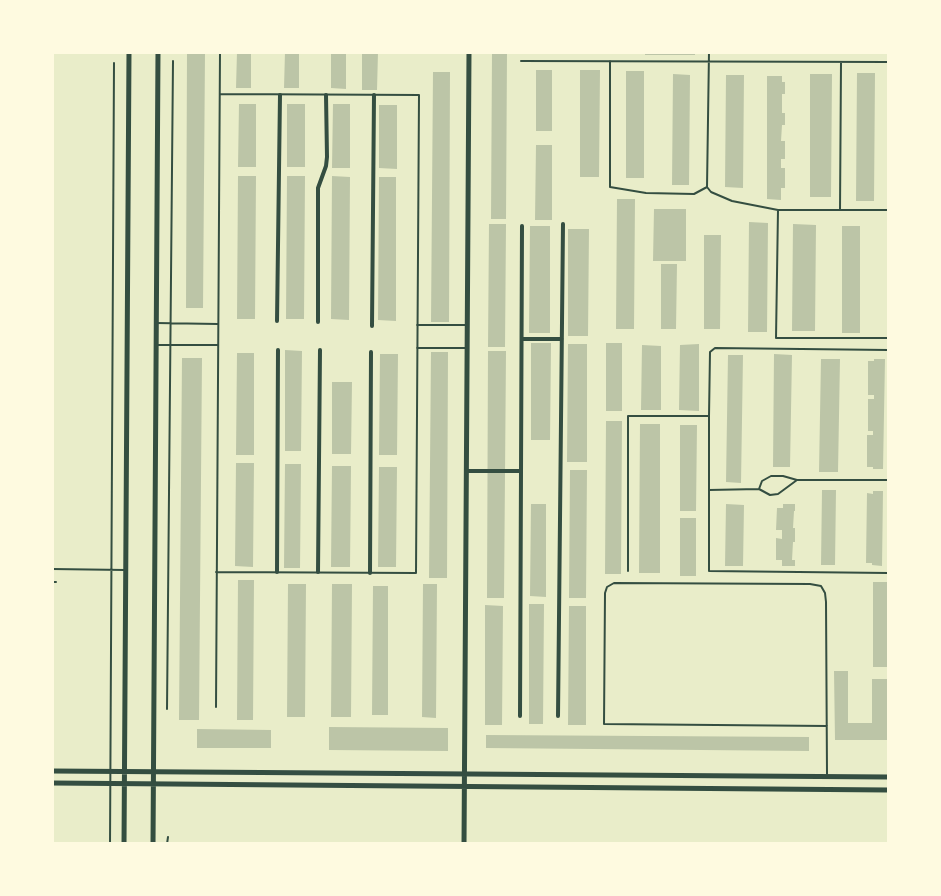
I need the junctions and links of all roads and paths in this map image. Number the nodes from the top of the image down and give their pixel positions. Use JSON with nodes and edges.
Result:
{"nodes":[{"id":1,"x":129,"y":52,"type":"edge"},
{"id":2,"x":158,"y":52,"type":"edge"},
{"id":3,"x":220,"y":52,"type":"edge"},
{"id":4,"x":469,"y":52,"type":"edge"},
{"id":5,"x":709,"y":52,"type":"edge"},
{"id":6,"x":173,"y":61,"type":"dead end"},
{"id":7,"x":521,"y":61,"type":"dead end"},
{"id":8,"x":610,"y":61,"type":"junction"},
{"id":9,"x":709,"y":62,"type":"junction"},
{"id":10,"x":841,"y":62,"type":"junction"},
{"id":11,"x":888,"y":62,"type":"edge"},
{"id":12,"x":114,"y":63,"type":"dead end"},
{"id":13,"x":220,"y":94,"type":"junction"},
{"id":14,"x":280,"y":94,"type":"junction"},
{"id":15,"x":326,"y":95,"type":"junction"},
{"id":16,"x":374,"y":95,"type":"junction"},
{"id":17,"x":707,"y":187,"type":"junction"},
{"id":18,"x":778,"y":210,"type":"junction"},
{"id":19,"x":840,"y":210,"type":"junction"},
{"id":20,"x":888,"y":210,"type":"edge"},
{"id":21,"x":563,"y":224,"type":"dead end"},
{"id":22,"x":522,"y":226,"type":"dead end"},
{"id":23,"x":277,"y":321,"type":"dead end"},
{"id":24,"x":318,"y":322,"type":"dead end"},
{"id":25,"x":156,"y":323,"type":"junction"},
{"id":26,"x":171,"y":323,"type":"junction"},
{"id":27,"x":218,"y":324,"type":"junction"},
{"id":28,"x":417,"y":325,"type":"junction"},
{"id":29,"x":467,"y":325,"type":"junction"},
{"id":30,"x":372,"y":326,"type":"dead end"},
{"id":31,"x":888,"y":338,"type":"edge"},
{"id":32,"x":522,"y":339,"type":"junction"},
{"id":33,"x":562,"y":339,"type":"junction"},
{"id":34,"x":156,"y":345,"type":"junction"},
{"id":35,"x":170,"y":345,"type":"junction"},
{"id":36,"x":218,"y":345,"type":"junction"},
{"id":37,"x":417,"y":348,"type":"junction"},
{"id":38,"x":467,"y":348,"type":"junction"},
{"id":39,"x":278,"y":350,"type":"dead end"},
{"id":40,"x":320,"y":350,"type":"dead end"},
{"id":41,"x":888,"y":350,"type":"edge"},
{"id":42,"x":371,"y":352,"type":"dead end"},
{"id":43,"x":709,"y":416,"type":"junction"},
{"id":44,"x":466,"y":471,"type":"junction"},
{"id":45,"x":521,"y":471,"type":"junction"},
{"id":46,"x":797,"y":480,"type":"junction"},
{"id":47,"x":888,"y":480,"type":"edge"},
{"id":48,"x":759,"y":489,"type":"junction"},
{"id":49,"x":709,"y":490,"type":"junction"},
{"id":50,"x":52,"y":569,"type":"edge"},
{"id":51,"x":111,"y":570,"type":"junction"},
{"id":52,"x":125,"y":570,"type":"junction"},
{"id":53,"x":628,"y":571,"type":"dead end"},
{"id":54,"x":216,"y":572,"type":"junction"},
{"id":55,"x":277,"y":572,"type":"junction"},
{"id":56,"x":318,"y":572,"type":"junction"},
{"id":57,"x":370,"y":573,"type":"junction"},
{"id":58,"x":888,"y":573,"type":"edge"},
{"id":59,"x":216,"y":707,"type":"dead end"},
{"id":60,"x":167,"y":709,"type":"dead end"},
{"id":61,"x":520,"y":716,"type":"dead end"},
{"id":62,"x":558,"y":716,"type":"dead end"},
{"id":63,"x":827,"y":726,"type":"junction"},
{"id":64,"x":52,"y":771,"type":"edge"},
{"id":65,"x":110,"y":772,"type":"junction"},
{"id":66,"x":124,"y":772,"type":"junction"},
{"id":67,"x":154,"y":772,"type":"junction"},
{"id":68,"x":465,"y":774,"type":"junction"},
{"id":69,"x":827,"y":777,"type":"junction"},
{"id":70,"x":888,"y":777,"type":"edge"},
{"id":71,"x":52,"y":783,"type":"edge"},
{"id":72,"x":110,"y":784,"type":"junction"},
{"id":73,"x":124,"y":784,"type":"junction"},
{"id":74,"x":154,"y":784,"type":"junction"},
{"id":75,"x":464,"y":787,"type":"junction"},
{"id":76,"x":888,"y":790,"type":"edge"},
{"id":77,"x":168,"y":837,"type":"dead end"},
{"id":78,"x":110,"y":843,"type":"edge"},
{"id":79,"x":124,"y":843,"type":"edge"},
{"id":80,"x":153,"y":843,"type":"edge"},
{"id":81,"x":167,"y":843,"type":"edge"},
{"id":82,"x":464,"y":843,"type":"edge"}],
"edges":[{"from":1,"to":52,"type":"street"},
{"from":2,"to":25,"type":"street"},
{"from":3,"to":13,"type":"lane"},
{"from":4,"to":29,"type":"street"},
{"from":5,"to":9,"type":"lane"},
{"from":6,"to":26,"type":"lane"},
{"from":7,"to":8,"type":"lane"},
{"from":8,"to":9,"type":"lane"},
{"from":8,"to":17,"type":"lane"},
{"from":9,"to":10,"type":"lane"},
{"from":9,"to":17,"type":"lane"},
{"from":10,"to":11,"type":"lane"},
{"from":10,"to":19,"type":"lane"},
{"from":12,"to":51,"type":"lane"},
{"from":13,"to":14,"type":"lane"},
{"from":13,"to":27,"type":"lane"},
{"from":14,"to":15,"type":"lane"},
{"from":14,"to":23,"type":"street"},
{"from":15,"to":16,"type":"lane"},
{"from":15,"to":24,"type":"street"},
{"from":16,"to":28,"type":"lane"},
{"from":16,"to":30,"type":"street"},
{"from":17,"to":18,"type":"lane"},
{"from":18,"to":19,"type":"lane"},
{"from":18,"to":31,"type":"lane"},
{"from":19,"to":20,"type":"lane"},
{"from":21,"to":33,"type":"street"},
{"from":22,"to":32,"type":"street"},
{"from":25,"to":26,"type":"lane"},
{"from":25,"to":34,"type":"street"},
{"from":26,"to":27,"type":"lane"},
{"from":26,"to":35,"type":"lane"},
{"from":27,"to":36,"type":"lane"},
{"from":28,"to":29,"type":"lane"},
{"from":28,"to":37,"type":"lane"},
{"from":29,"to":38,"type":"street"},
{"from":32,"to":33,"type":"street"},
{"from":32,"to":45,"type":"street"},
{"from":33,"to":62,"type":"street"},
{"from":34,"to":35,"type":"lane"},
{"from":34,"to":67,"type":"street"},
{"from":35,"to":36,"type":"lane"},
{"from":35,"to":60,"type":"lane"},
{"from":36,"to":54,"type":"lane"},
{"from":37,"to":38,"type":"lane"},
{"from":37,"to":57,"type":"lane"},
{"from":38,"to":44,"type":"street"},
{"from":39,"to":55,"type":"street"},
{"from":40,"to":56,"type":"street"},
{"from":41,"to":43,"type":"lane"},
{"from":42,"to":57,"type":"street"},
{"from":43,"to":49,"type":"lane"},
{"from":43,"to":53,"type":"lane"},
{"from":44,"to":45,"type":"street"},
{"from":44,"to":68,"type":"street"},
{"from":45,"to":61,"type":"street"},
{"from":46,"to":47,"type":"lane"},
{"from":46,"to":48,"type":"lane"},
{"from":46,"to":48,"type":"lane"},
{"from":48,"to":49,"type":"lane"},
{"from":49,"to":58,"type":"lane"},
{"from":50,"to":51,"type":"lane"},
{"from":51,"to":52,"type":"lane"},
{"from":51,"to":65,"type":"lane"},
{"from":52,"to":66,"type":"street"},
{"from":54,"to":55,"type":"lane"},
{"from":54,"to":59,"type":"lane"},
{"from":55,"to":56,"type":"lane"},
{"from":56,"to":57,"type":"lane"},
{"from":63,"to":63,"type":"lane"},
{"from":63,"to":69,"type":"lane"},
{"from":64,"to":65,"type":"street"},
{"from":65,"to":66,"type":"street"},
{"from":65,"to":72,"type":"lane"},
{"from":66,"to":67,"type":"street"},
{"from":66,"to":73,"type":"street"},
{"from":67,"to":68,"type":"street"},
{"from":67,"to":74,"type":"street"},
{"from":68,"to":69,"type":"street"},
{"from":68,"to":75,"type":"street"},
{"from":69,"to":70,"type":"street"},
{"from":71,"to":72,"type":"street"},
{"from":72,"to":73,"type":"street"},
{"from":72,"to":78,"type":"lane"},
{"from":73,"to":74,"type":"street"},
{"from":73,"to":79,"type":"street"},
{"from":74,"to":75,"type":"street"},
{"from":74,"to":80,"type":"street"},
{"from":75,"to":76,"type":"street"},
{"from":75,"to":82,"type":"street"},
{"from":77,"to":81,"type":"lane"}]}
